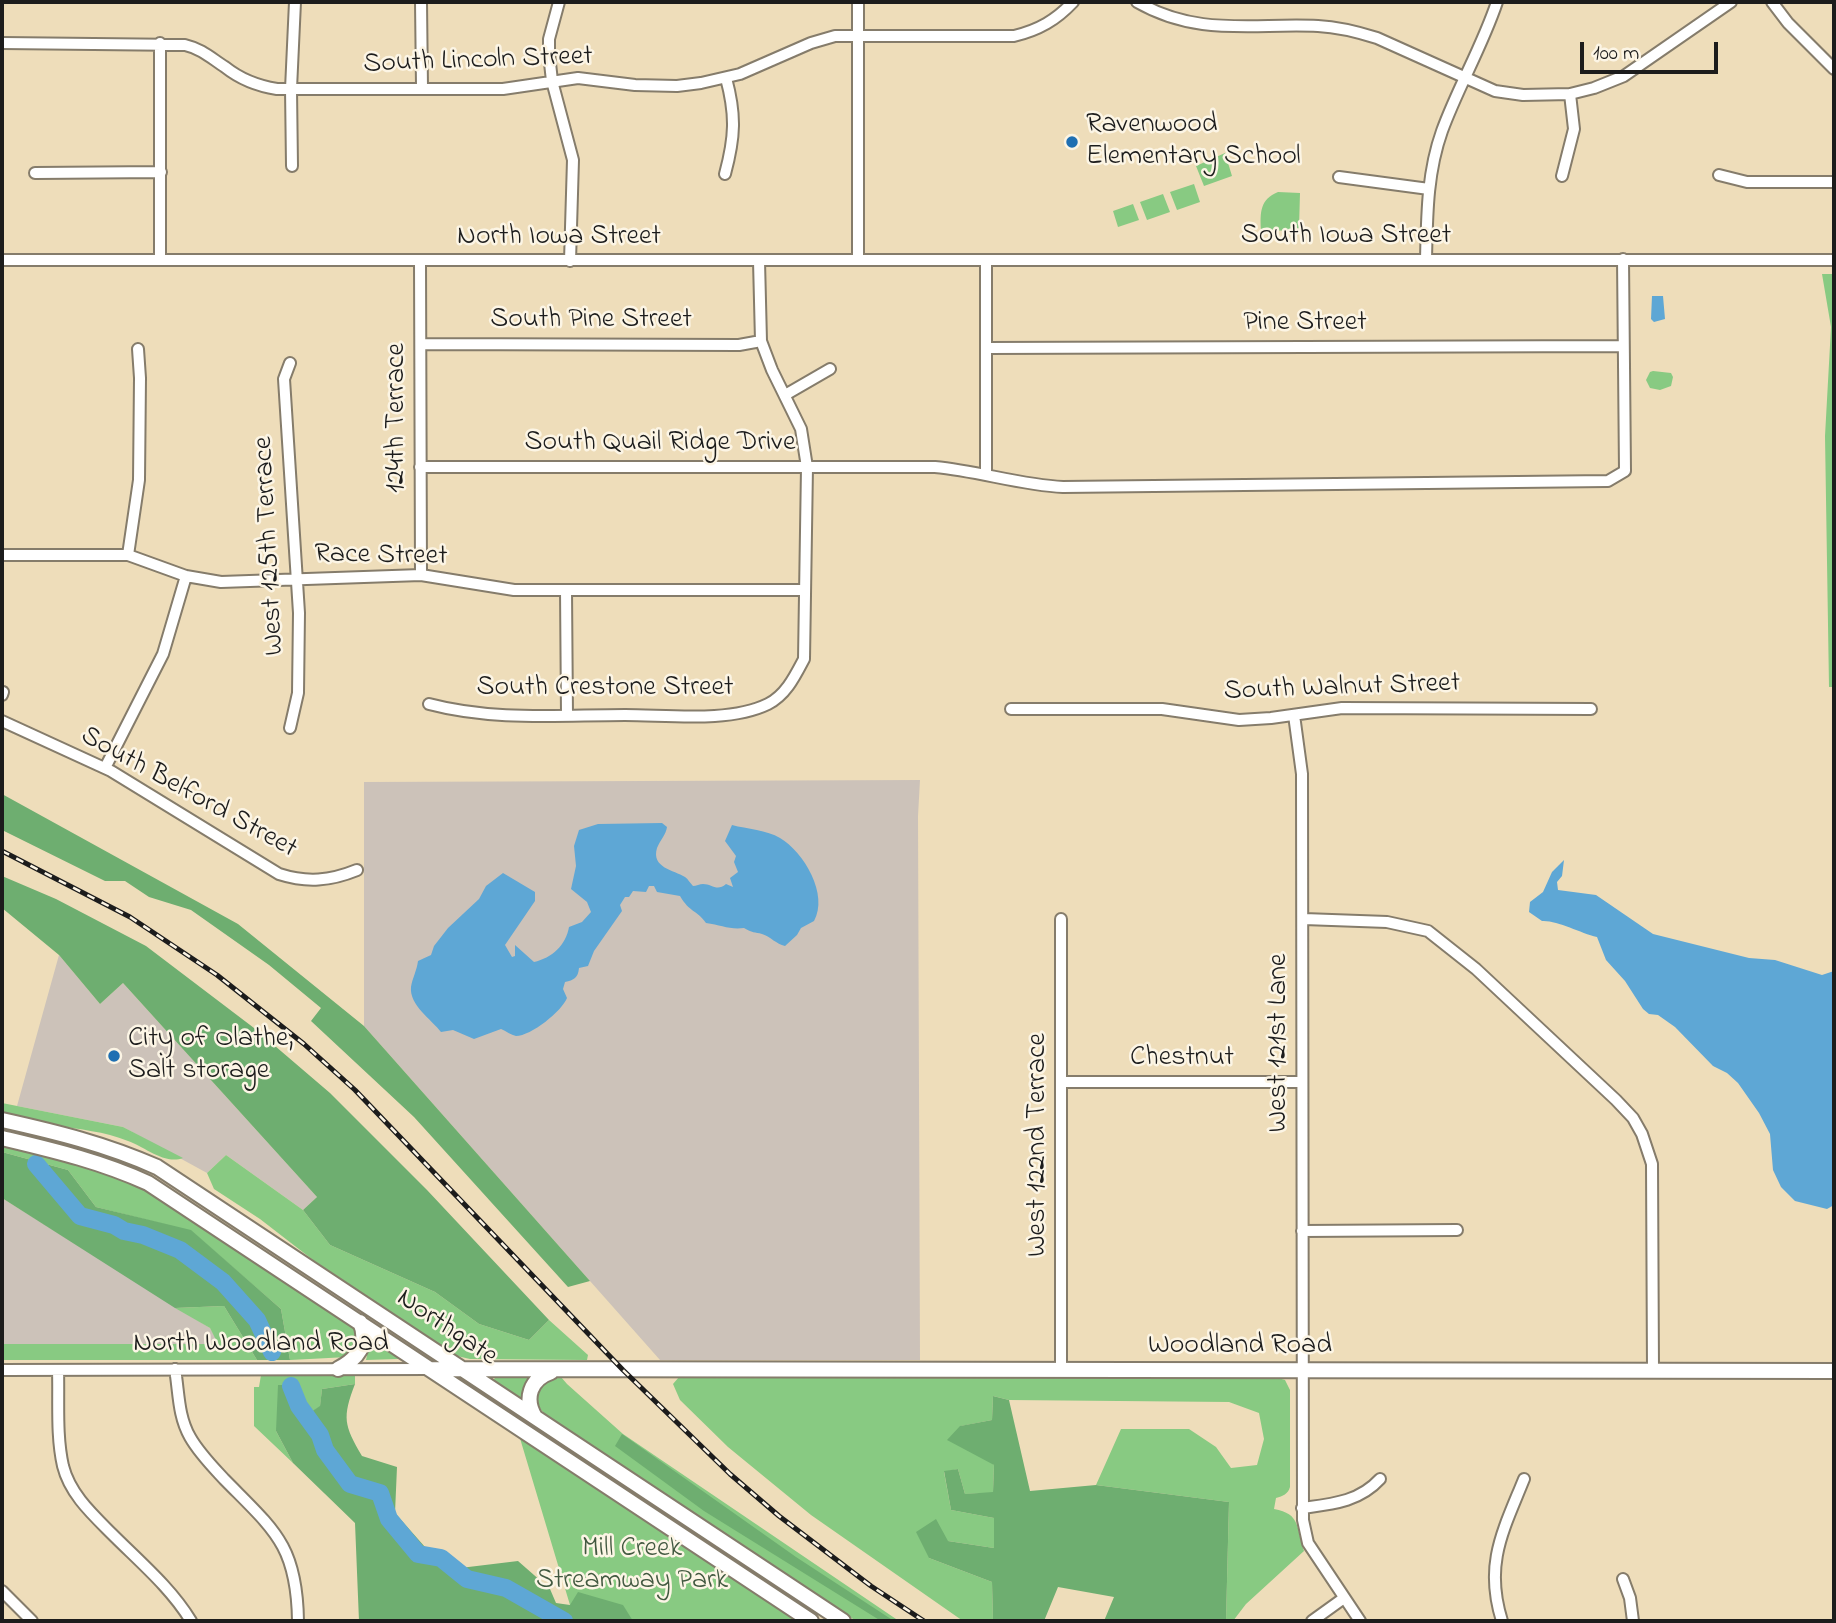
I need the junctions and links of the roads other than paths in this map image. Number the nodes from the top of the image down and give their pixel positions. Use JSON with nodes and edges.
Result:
{"nodes":[{"id":1,"x":295,"y":2,"type":"edge"},
{"id":2,"x":421,"y":2,"type":"edge"},
{"id":3,"x":559,"y":2,"type":"edge"},
{"id":4,"x":858,"y":2,"type":"edge"},
{"id":5,"x":1073,"y":2,"type":"edge"},
{"id":6,"x":1137,"y":2,"type":"edge"},
{"id":7,"x":1497,"y":2,"type":"edge"},
{"id":8,"x":1731,"y":2,"type":"edge"},
{"id":9,"x":1772,"y":2,"type":"edge"},
{"id":10,"x":858,"y":36,"type":"junction"},
{"id":11,"x":2,"y":43,"type":"edge"},
{"id":12,"x":160,"y":43,"type":"junction"},
{"id":13,"x":1834,"y":69,"type":"edge"},
{"id":14,"x":1465,"y":77,"type":"junction"},
{"id":15,"x":726,"y":78,"type":"junction"},
{"id":16,"x":552,"y":81,"type":"junction"},
{"id":17,"x":422,"y":87,"type":"junction"},
{"id":18,"x":291,"y":89,"type":"junction"},
{"id":19,"x":1570,"y":94,"type":"junction"},
{"id":20,"x":292,"y":166,"type":"dead end"},
{"id":21,"x":161,"y":172,"type":"junction"},
{"id":22,"x":35,"y":173,"type":"dead end"},
{"id":23,"x":724,"y":174,"type":"dead end"},
{"id":24,"x":1719,"y":175,"type":"dead end"},
{"id":25,"x":1562,"y":176,"type":"dead end"},
{"id":26,"x":1339,"y":177,"type":"dead end"},
{"id":27,"x":1834,"y":182,"type":"edge"},
{"id":28,"x":1429,"y":189,"type":"junction"},
{"id":29,"x":2,"y":260,"type":"edge"},
{"id":30,"x":160,"y":260,"type":"junction"},
{"id":31,"x":858,"y":260,"type":"junction"},
{"id":32,"x":986,"y":260,"type":"junction"},
{"id":33,"x":1426,"y":260,"type":"junction"},
{"id":34,"x":1623,"y":260,"type":"junction"},
{"id":35,"x":1834,"y":260,"type":"edge"},
{"id":36,"x":420,"y":261,"type":"junction"},
{"id":37,"x":570,"y":261,"type":"junction"},
{"id":38,"x":760,"y":261,"type":"junction"},
{"id":39,"x":761,"y":341,"type":"junction"},
{"id":40,"x":421,"y":344,"type":"junction"},
{"id":41,"x":1622,"y":346,"type":"junction"},
{"id":42,"x":987,"y":348,"type":"junction"},
{"id":43,"x":138,"y":349,"type":"dead end"},
{"id":44,"x":290,"y":363,"type":"dead end"},
{"id":45,"x":830,"y":369,"type":"dead end"},
{"id":46,"x":785,"y":395,"type":"junction"},
{"id":47,"x":420,"y":467,"type":"junction"},
{"id":48,"x":807,"y":467,"type":"junction"},
{"id":49,"x":986,"y":473,"type":"junction"},
{"id":50,"x":2,"y":555,"type":"edge"},
{"id":51,"x":128,"y":555,"type":"junction"},
{"id":52,"x":421,"y":575,"type":"junction"},
{"id":53,"x":186,"y":576,"type":"junction"},
{"id":54,"x":297,"y":579,"type":"junction"},
{"id":55,"x":566,"y":590,"type":"junction"},
{"id":56,"x":805,"y":590,"type":"junction"},
{"id":57,"x":429,"y":704,"type":"dead end"},
{"id":58,"x":1012,"y":709,"type":"dead end"},
{"id":59,"x":1591,"y":709,"type":"dead end"},
{"id":60,"x":1294,"y":715,"type":"junction"},
{"id":61,"x":567,"y":716,"type":"junction"},
{"id":62,"x":2,"y":721,"type":"edge"},
{"id":63,"x":290,"y":727,"type":"dead end"},
{"id":64,"x":104,"y":768,"type":"junction"},
{"id":65,"x":357,"y":870,"type":"dead end"},
{"id":66,"x":1061,"y":919,"type":"dead end"},
{"id":67,"x":1304,"y":919,"type":"junction"},
{"id":68,"x":1061,"y":1082,"type":"junction"},
{"id":69,"x":1302,"y":1082,"type":"junction"},
{"id":70,"x":2,"y":1120,"type":"edge"},
{"id":71,"x":2,"y":1138,"type":"edge"},
{"id":72,"x":1457,"y":1230,"type":"dead end"},
{"id":73,"x":1302,"y":1231,"type":"junction"},
{"id":74,"x":360,"y":1322,"type":"junction"},
{"id":75,"x":175,"y":1369,"type":"junction"},
{"id":76,"x":338,"y":1369,"type":"junction"},
{"id":77,"x":430,"y":1369,"type":"junction"},
{"id":78,"x":462,"y":1369,"type":"junction"},
{"id":79,"x":646,"y":1369,"type":"joint"},
{"id":80,"x":2,"y":1370,"type":"edge"},
{"id":81,"x":58,"y":1370,"type":"junction"},
{"id":82,"x":556,"y":1370,"type":"junction"},
{"id":83,"x":1061,"y":1371,"type":"junction"},
{"id":84,"x":1303,"y":1371,"type":"junction"},
{"id":85,"x":1653,"y":1371,"type":"junction"},
{"id":86,"x":1834,"y":1371,"type":"edge"},
{"id":87,"x":535,"y":1418,"type":"junction"},
{"id":88,"x":1380,"y":1479,"type":"dead end"},
{"id":89,"x":1524,"y":1479,"type":"dead end"},
{"id":90,"x":1302,"y":1508,"type":"junction"},
{"id":91,"x":1623,"y":1579,"type":"dead end"},
{"id":92,"x":2,"y":1591,"type":"edge"},
{"id":93,"x":1344,"y":1598,"type":"junction"},
{"id":94,"x":32,"y":1621,"type":"edge"},
{"id":95,"x":191,"y":1621,"type":"edge"},
{"id":96,"x":298,"y":1621,"type":"edge"},
{"id":97,"x":811,"y":1621,"type":"edge"},
{"id":98,"x":843,"y":1621,"type":"edge"},
{"id":99,"x":1312,"y":1621,"type":"edge"},
{"id":100,"x":1360,"y":1621,"type":"edge"},
{"id":101,"x":1502,"y":1621,"type":"edge"},
{"id":102,"x":1633,"y":1621,"type":"edge"}],
"edges":[{"from":1,"to":18,"type":"street"},
{"from":2,"to":17,"type":"street"},
{"from":3,"to":16,"type":"street"},
{"from":4,"to":10,"type":"street"},
{"from":5,"to":10,"type":"street","name":"South Lincoln Street"},
{"from":6,"to":14,"type":"street"},
{"from":7,"to":14,"type":"street"},
{"from":8,"to":19,"type":"street"},
{"from":9,"to":13,"type":"street"},
{"from":10,"to":15,"type":"street","name":"South Lincoln Street"},
{"from":10,"to":31,"type":"street"},
{"from":11,"to":12,"type":"street","name":"South Lincoln Street"},
{"from":12,"to":18,"type":"street","name":"South Lincoln Street"},
{"from":12,"to":21,"type":"street"},
{"from":14,"to":19,"type":"street"},
{"from":14,"to":28,"type":"street"},
{"from":15,"to":16,"type":"street","name":"South Lincoln Street"},
{"from":15,"to":23,"type":"street"},
{"from":16,"to":17,"type":"street","name":"South Lincoln Street"},
{"from":16,"to":37,"type":"street"},
{"from":17,"to":18,"type":"street","name":"South Lincoln Street"},
{"from":18,"to":20,"type":"street"},
{"from":19,"to":25,"type":"street"},
{"from":21,"to":22,"type":"street"},
{"from":21,"to":30,"type":"street"},
{"from":24,"to":27,"type":"street"},
{"from":26,"to":28,"type":"street"},
{"from":28,"to":33,"type":"street"},
{"from":29,"to":30,"type":"street","name":"North Iowa Street"},
{"from":30,"to":36,"type":"street","name":"North Iowa Street"},
{"from":31,"to":32,"type":"street","name":"South Iowa Street"},
{"from":31,"to":38,"type":"street","name":"North Iowa Street"},
{"from":32,"to":33,"type":"street","name":"South Iowa Street"},
{"from":32,"to":42,"type":"street"},
{"from":33,"to":34,"type":"street","name":"South Iowa Street"},
{"from":34,"to":35,"type":"street","name":"South Iowa Street"},
{"from":34,"to":41,"type":"street"},
{"from":36,"to":37,"type":"street","name":"North Iowa Street"},
{"from":36,"to":40,"type":"street","name":"124th Terrace"},
{"from":37,"to":38,"type":"street","name":"North Iowa Street"},
{"from":38,"to":39,"type":"street"},
{"from":39,"to":40,"type":"street","name":"South Pine Street"},
{"from":39,"to":46,"type":"street"},
{"from":40,"to":47,"type":"street","name":"124th Terrace"},
{"from":41,"to":42,"type":"street","name":"Pine Street"},
{"from":41,"to":49,"type":"street","name":"South Quail Ridge Drive"},
{"from":42,"to":49,"type":"street"},
{"from":43,"to":51,"type":"street"},
{"from":44,"to":54,"type":"street","name":"West 125th Terrace"},
{"from":45,"to":46,"type":"street"},
{"from":46,"to":48,"type":"street"},
{"from":47,"to":48,"type":"street","name":"South Quail Ridge Drive"},
{"from":47,"to":52,"type":"street","name":"124th Terrace"},
{"from":48,"to":49,"type":"street","name":"South Quail Ridge Drive"},
{"from":48,"to":56,"type":"street"},
{"from":50,"to":51,"type":"street","name":"Race Street"},
{"from":51,"to":53,"type":"street","name":"Race Street"},
{"from":52,"to":54,"type":"street","name":"Race Street"},
{"from":52,"to":55,"type":"street","name":"Race Street"},
{"from":53,"to":54,"type":"street","name":"Race Street"},
{"from":53,"to":64,"type":"street"},
{"from":54,"to":63,"type":"street","name":"West 125th Terrace"},
{"from":55,"to":56,"type":"street","name":"Race Street"},
{"from":55,"to":61,"type":"street"},
{"from":56,"to":61,"type":"street","name":"South Crestone Street"},
{"from":57,"to":61,"type":"street","name":"South Crestone Street"},
{"from":58,"to":60,"type":"street","name":"South Walnut Street"},
{"from":59,"to":60,"type":"street","name":"South Walnut Street"},
{"from":60,"to":67,"type":"street","name":"West 121st Lane"},
{"from":62,"to":64,"type":"street","name":"South Belford Street"},
{"from":64,"to":65,"type":"street","name":"South Belford Street"},
{"from":66,"to":68,"type":"street","name":"West 122nd Terrace"},
{"from":67,"to":69,"type":"street","name":"West 121st Lane"},
{"from":67,"to":85,"type":"street"},
{"from":68,"to":69,"type":"street","name":"Chestnut"},
{"from":68,"to":83,"type":"street","name":"West 122nd Terrace"},
{"from":69,"to":73,"type":"street","name":"West 121st Lane"},
{"from":70,"to":78,"type":"main road","name":"Northgate"},
{"from":71,"to":74,"type":"main road","name":"Northgate"},
{"from":72,"to":73,"type":"street"},
{"from":73,"to":84,"type":"street","name":"West 121st Lane"},
{"from":74,"to":76,"type":"main road"},
{"from":74,"to":77,"type":"main road","name":"Northgate"},
{"from":75,"to":76,"type":"street","name":"North Woodland Road"},
{"from":75,"to":81,"type":"street","name":"North Woodland Road"},
{"from":75,"to":96,"type":"street"},
{"from":76,"to":77,"type":"street","name":"North Woodland Road"},
{"from":77,"to":78,"type":"main road","name":"North Woodland Road"},
{"from":77,"to":97,"type":"main road","name":"Northgate"},
{"from":78,"to":82,"type":"main road","name":"North Woodland Road"},
{"from":78,"to":87,"type":"main road","name":"Northgate"},
{"from":79,"to":82,"type":"main road","name":"North Woodland Road"},
{"from":79,"to":83,"type":"main road","name":"Woodland Road"},
{"from":80,"to":81,"type":"street","name":"North Woodland Road"},
{"from":81,"to":95,"type":"street"},
{"from":82,"to":87,"type":"main road"},
{"from":83,"to":84,"type":"main road","name":"Woodland Road"},
{"from":84,"to":85,"type":"main road","name":"Woodland Road"},
{"from":84,"to":90,"type":"street","name":"West 121st Lane"},
{"from":85,"to":86,"type":"main road","name":"Woodland Road"},
{"from":87,"to":98,"type":"main road","name":"Northgate"},
{"from":88,"to":90,"type":"street"},
{"from":89,"to":101,"type":"street"},
{"from":90,"to":93,"type":"street","name":"West 121st Lane"},
{"from":91,"to":102,"type":"street"},
{"from":92,"to":94,"type":"street"},
{"from":93,"to":99,"type":"street"},
{"from":93,"to":100,"type":"street","name":"West 121st Lane"}]}
